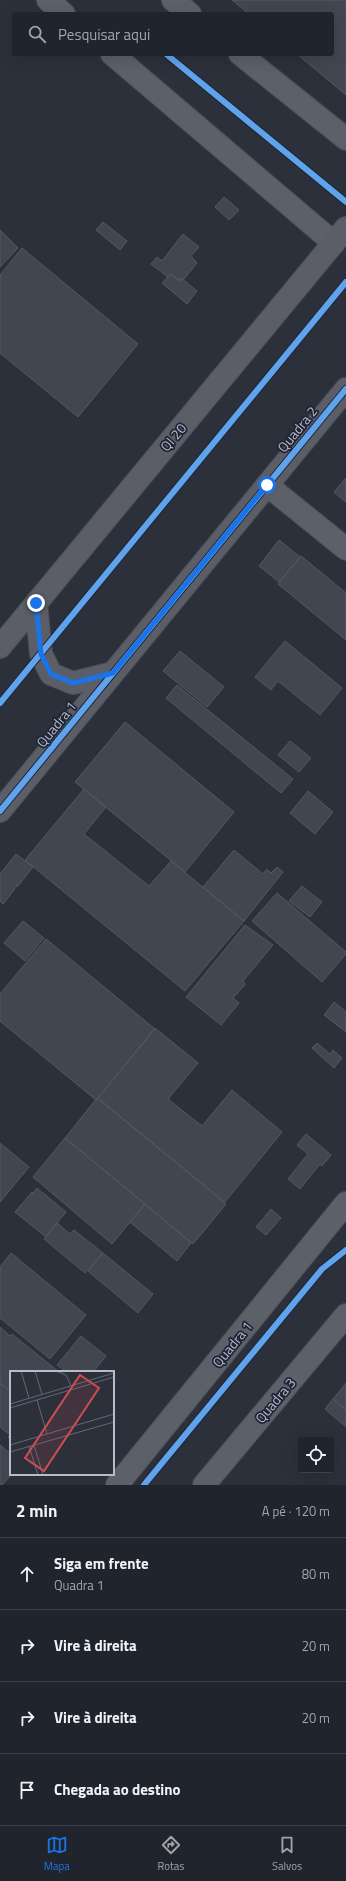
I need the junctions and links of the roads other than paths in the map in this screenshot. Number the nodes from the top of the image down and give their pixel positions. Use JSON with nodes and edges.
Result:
{"nodes":[{"id":1,"x":48,"y":0,"type":"edge"},
{"id":2,"x":173,"y":0,"type":"edge"},
{"id":3,"x":62,"y":12,"type":"edge"},
{"id":4,"x":188,"y":12,"type":"edge"},
{"id":5,"x":115,"y":56,"type":"edge"},
{"id":6,"x":242,"y":56,"type":"edge"},
{"id":7,"x":346,"y":139,"type":"edge"},
{"id":8,"x":340,"y":235,"type":"edge"},
{"id":9,"x":346,"y":389,"type":"edge"},
{"id":10,"x":267,"y":485,"type":"junction"},
{"id":11,"x":346,"y":549,"type":"edge"},
{"id":12,"x":36,"y":603,"type":"junction"},
{"id":13,"x":0,"y":647,"type":"edge"},
{"id":14,"x":113,"y":673,"type":"junction"},
{"id":15,"x":0,"y":811,"type":"edge"},
{"id":16,"x":346,"y":1203,"type":"edge"},
{"id":17,"x":346,"y":1315,"type":"edge"},
{"id":18,"x":117,"y":1485,"type":"edge"},
{"id":19,"x":204,"y":1485,"type":"edge"}],
"edges":[{"from":1,"to":3,"type":"street"},
{"from":2,"to":4,"type":"street"},
{"from":5,"to":8,"type":"street"},
{"from":6,"to":7,"type":"street"},
{"from":8,"to":12,"type":"street","name":"QI 20"},
{"from":9,"to":10,"type":"street","name":"Quadra 2"},
{"from":10,"to":11,"type":"street"},
{"from":10,"to":14,"type":"street","name":"Quadra 1"},
{"from":12,"to":13,"type":"street","name":"QI 20"},
{"from":12,"to":14,"type":"street"},
{"from":14,"to":15,"type":"street","name":"Quadra 1"},
{"from":16,"to":18,"type":"street","name":"Quadra 1"},
{"from":17,"to":19,"type":"street","name":"Quadra 3"}]}
